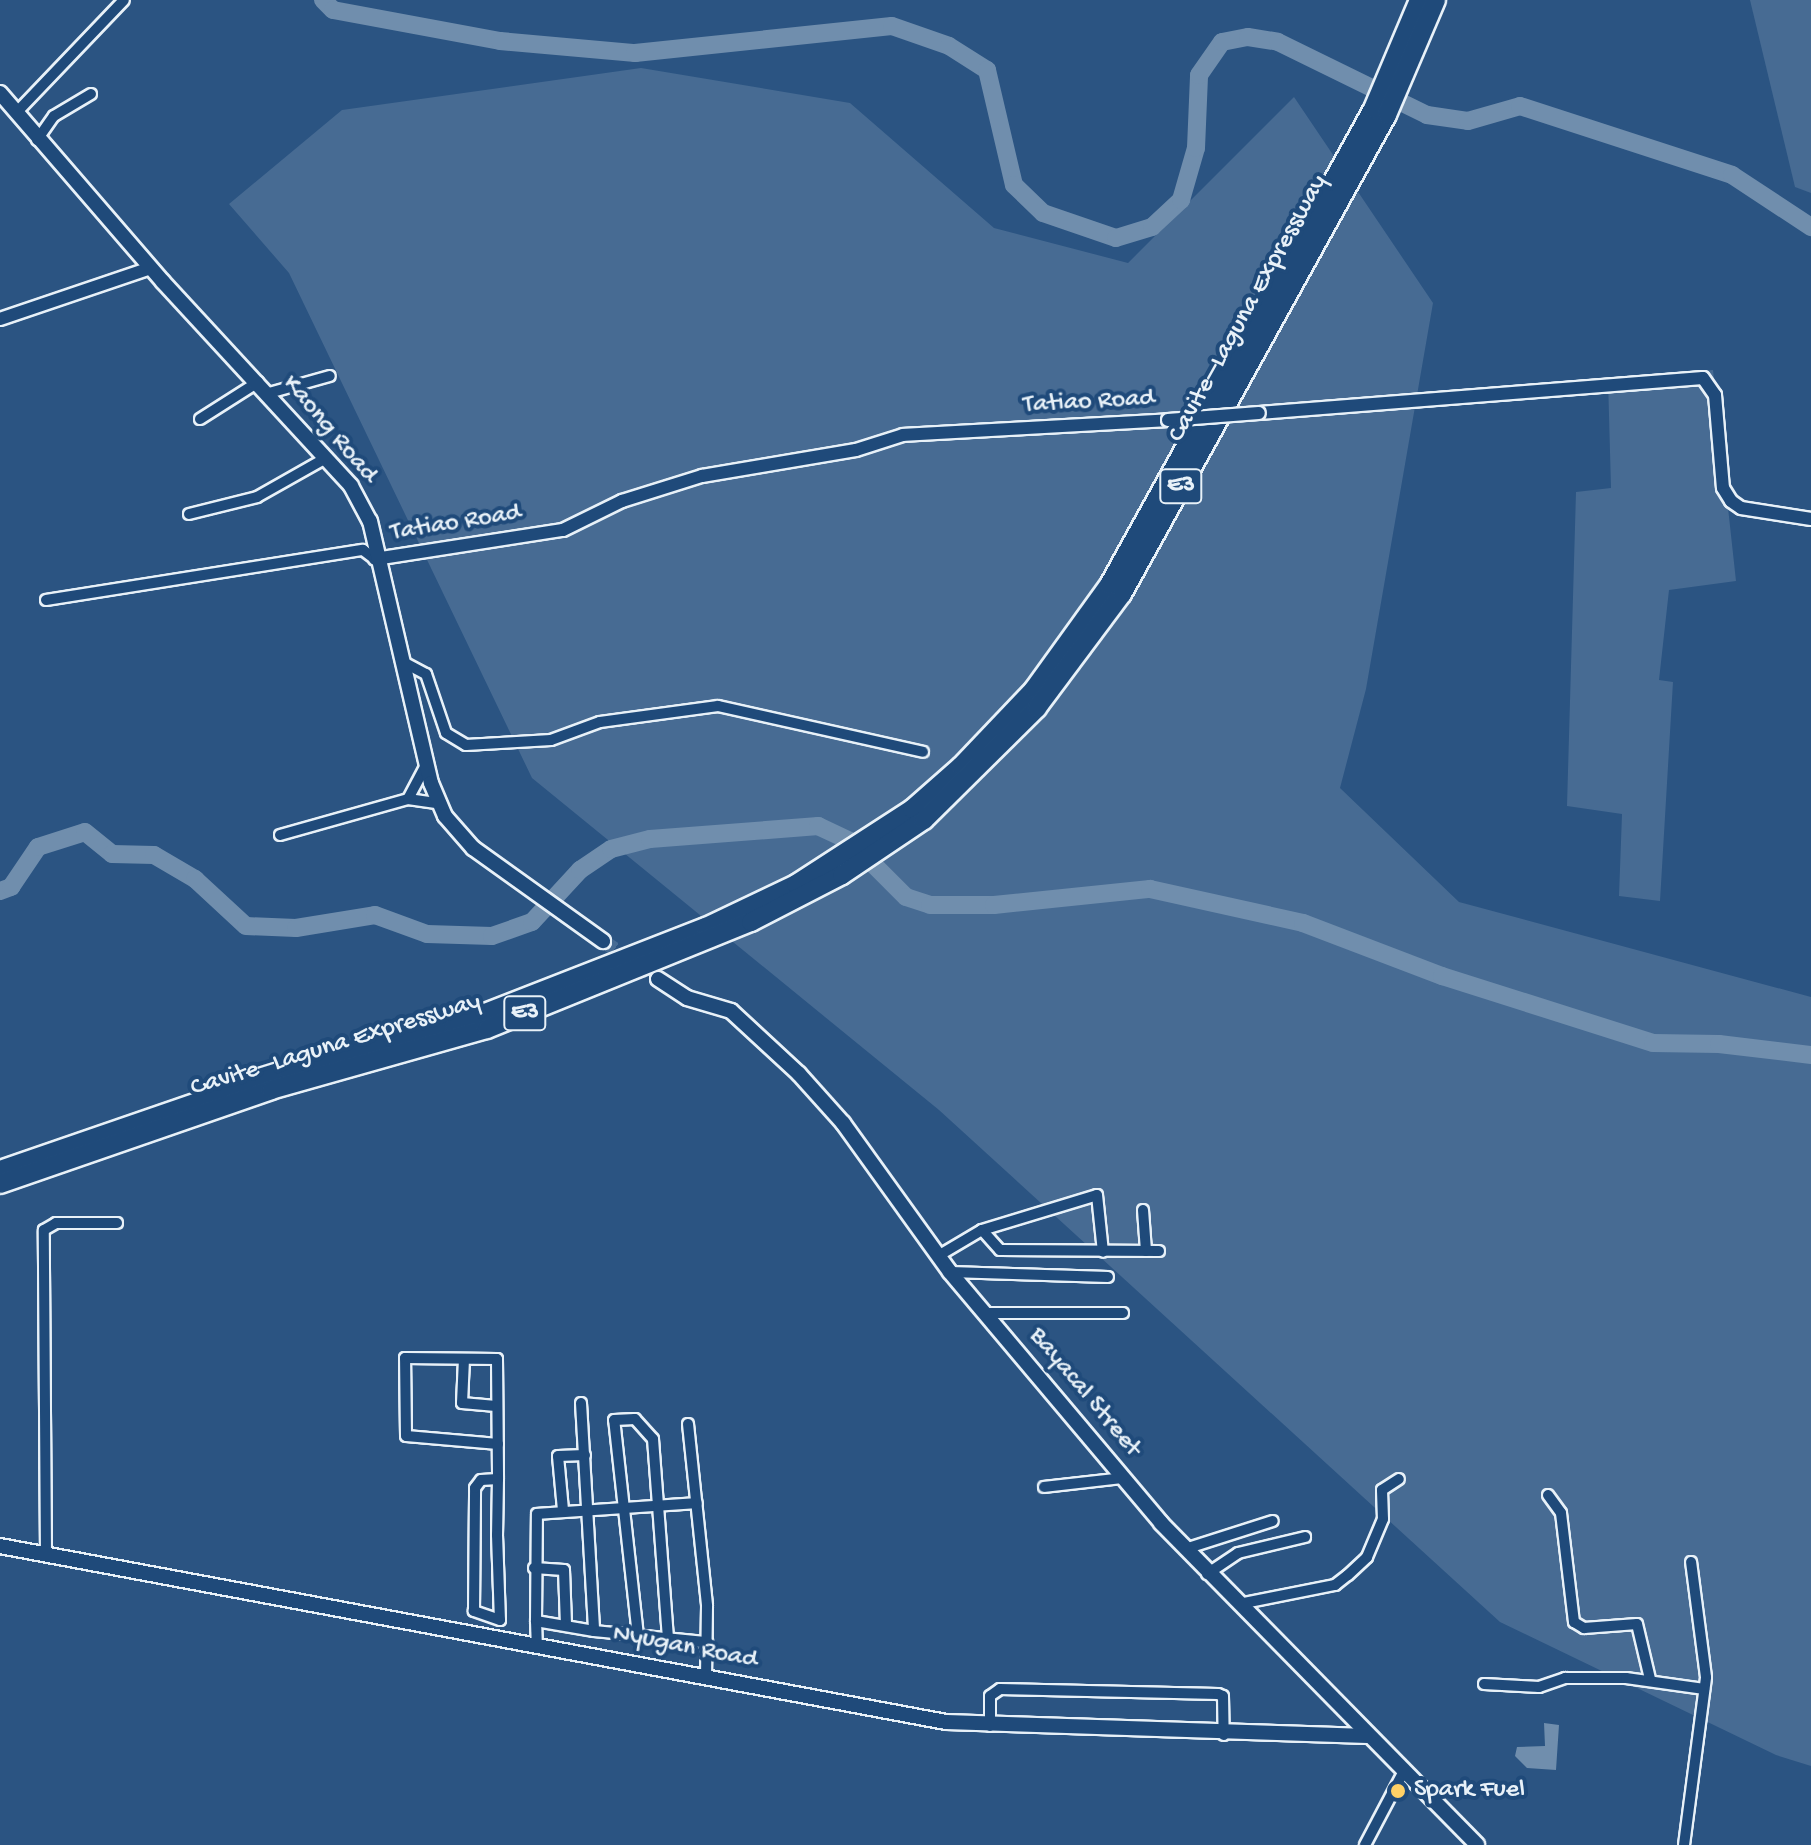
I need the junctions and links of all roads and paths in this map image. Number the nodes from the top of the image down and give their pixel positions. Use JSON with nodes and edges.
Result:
{"nodes":[{"id":1,"x":124,"y":0,"type":"edge"},
{"id":2,"x":1419,"y":0,"type":"edge"},
{"id":3,"x":1436,"y":0,"type":"edge"},
{"id":4,"x":1400,"y":67,"type":"junction"},
{"id":5,"x":0,"y":93,"type":"edge"},
{"id":6,"x":91,"y":94,"type":"dead end"},
{"id":7,"x":16,"y":113,"type":"junction"},
{"id":8,"x":37,"y":140,"type":"junction"},
{"id":9,"x":151,"y":268,"type":"junction"},
{"id":10,"x":0,"y":319,"type":"edge"},
{"id":11,"x":330,"y":376,"type":"dead end"},
{"id":12,"x":258,"y":382,"type":"junction"},
{"id":13,"x":269,"y":393,"type":"junction"},
{"id":14,"x":200,"y":419,"type":"dead end"},
{"id":15,"x":326,"y":458,"type":"junction"},
{"id":16,"x":189,"y":514,"type":"dead end"},
{"id":17,"x":1811,"y":519,"type":"edge"},
{"id":18,"x":375,"y":559,"type":"junction"},
{"id":19,"x":46,"y":600,"type":"dead end"},
{"id":20,"x":403,"y":662,"type":"junction"},
{"id":21,"x":923,"y":752,"type":"dead end"},
{"id":22,"x":427,"y":764,"type":"junction"},
{"id":23,"x":408,"y":799,"type":"junction"},
{"id":24,"x":438,"y":803,"type":"junction"},
{"id":25,"x":280,"y":835,"type":"dead end"},
{"id":26,"x":803,"y":888,"type":"junction"},
{"id":27,"x":603,"y":941,"type":"tunnel mouth"},
{"id":28,"x":658,"y":979,"type":"tunnel mouth"},
{"id":29,"x":0,"y":1170,"type":"edge"},
{"id":30,"x":0,"y":1184,"type":"edge"},
{"id":31,"x":1143,"y":1210,"type":"dead end"},
{"id":32,"x":117,"y":1223,"type":"dead end"},
{"id":33,"x":982,"y":1230,"type":"junction"},
{"id":34,"x":1146,"y":1251,"type":"junction"},
{"id":35,"x":1159,"y":1251,"type":"dead end"},
{"id":36,"x":1103,"y":1252,"type":"junction"},
{"id":37,"x":938,"y":1256,"type":"junction"},
{"id":38,"x":950,"y":1272,"type":"junction"},
{"id":39,"x":1108,"y":1277,"type":"dead end"},
{"id":40,"x":987,"y":1313,"type":"junction"},
{"id":41,"x":1123,"y":1313,"type":"dead end"},
{"id":42,"x":464,"y":1359,"type":"junction"},
{"id":43,"x":581,"y":1403,"type":"dead end"},
{"id":44,"x":496,"y":1406,"type":"junction"},
{"id":45,"x":688,"y":1424,"type":"dead end"},
{"id":46,"x":498,"y":1444,"type":"junction"},
{"id":47,"x":585,"y":1455,"type":"junction"},
{"id":48,"x":1123,"y":1478,"type":"junction"},
{"id":49,"x":498,"y":1479,"type":"junction"},
{"id":50,"x":1399,"y":1479,"type":"dead end"},
{"id":51,"x":1044,"y":1487,"type":"dead end"},
{"id":52,"x":1548,"y":1495,"type":"dead end"},
{"id":53,"x":697,"y":1503,"type":"junction"},
{"id":54,"x":589,"y":1508,"type":"junction"},
{"id":55,"x":661,"y":1508,"type":"junction"},
{"id":56,"x":626,"y":1509,"type":"junction"},
{"id":57,"x":563,"y":1510,"type":"junction"},
{"id":58,"x":1273,"y":1521,"type":"dead end"},
{"id":59,"x":1305,"y":1537,"type":"dead end"},
{"id":60,"x":0,"y":1546,"type":"edge"},
{"id":61,"x":1185,"y":1549,"type":"junction"},
{"id":62,"x":46,"y":1553,"type":"junction"},
{"id":63,"x":1691,"y":1562,"type":"dead end"},
{"id":64,"x":534,"y":1568,"type":"junction"},
{"id":65,"x":1207,"y":1574,"type":"junction"},
{"id":66,"x":1239,"y":1604,"type":"junction"},
{"id":67,"x":500,"y":1620,"type":"junction"},
{"id":68,"x":536,"y":1621,"type":"junction"},
{"id":69,"x":566,"y":1625,"type":"junction"},
{"id":70,"x":594,"y":1631,"type":"junction"},
{"id":71,"x":638,"y":1636,"type":"junction"},
{"id":72,"x":500,"y":1637,"type":"junction"},
{"id":73,"x":668,"y":1638,"type":"junction"},
{"id":74,"x":707,"y":1642,"type":"junction"},
{"id":75,"x":537,"y":1644,"type":"junction"},
{"id":76,"x":706,"y":1676,"type":"junction"},
{"id":77,"x":1650,"y":1679,"type":"junction"},
{"id":78,"x":1484,"y":1684,"type":"dead end"},
{"id":79,"x":1704,"y":1689,"type":"junction"},
{"id":80,"x":990,"y":1726,"type":"junction"},
{"id":81,"x":1224,"y":1735,"type":"junction"},
{"id":82,"x":1368,"y":1736,"type":"junction"},
{"id":83,"x":1403,"y":1773,"type":"junction"},
{"id":84,"x":1365,"y":1845,"type":"edge"},
{"id":85,"x":1477,"y":1845,"type":"edge"},
{"id":86,"x":1684,"y":1845,"type":"edge"}],
"edges":[{"from":1,"to":7,"type":"street"},
{"from":2,"to":4,"type":"highway","name":"Cavite–Laguna Expressway","number":"E3"},
{"from":3,"to":4,"type":"highway","name":"Cavite–Laguna Expressway","number":"E3"},
{"from":4,"to":26,"type":"highway","name":"Cavite–Laguna Expressway","number":"E3"},
{"from":5,"to":7,"type":"main road","name":"Kaong Road"},
{"from":6,"to":8,"type":"street"},
{"from":7,"to":8,"type":"main road","name":"Kaong Road"},
{"from":8,"to":9,"type":"main road","name":"Kaong Road"},
{"from":9,"to":10,"type":"street"},
{"from":9,"to":12,"type":"main road","name":"Kaong Road"},
{"from":11,"to":13,"type":"street"},
{"from":12,"to":13,"type":"main road","name":"Kaong Road"},
{"from":12,"to":14,"type":"street"},
{"from":13,"to":15,"type":"main road","name":"Kaong Road"},
{"from":15,"to":16,"type":"street"},
{"from":15,"to":18,"type":"main road","name":"Kaong Road"},
{"from":17,"to":18,"type":"street","name":"Tatiao Road","bridge":true},
{"from":18,"to":19,"type":"street"},
{"from":18,"to":20,"type":"main road","name":"Kaong Road"},
{"from":20,"to":21,"type":"street"},
{"from":20,"to":22,"type":"main road","name":"Kaong Road"},
{"from":22,"to":23,"type":"street"},
{"from":22,"to":24,"type":"main road","name":"Kaong Road"},
{"from":23,"to":24,"type":"street"},
{"from":23,"to":25,"type":"street"},
{"from":24,"to":27,"type":"main road","name":"Kaong Road"},
{"from":26,"to":29,"type":"highway","name":"Cavite–Laguna Expressway","number":"E3"},
{"from":26,"to":30,"type":"highway","name":"Cavite–Laguna Expressway","number":"E3"},
{"from":28,"to":37,"type":"main road","name":"Bayacal Street"},
{"from":31,"to":34,"type":"street"},
{"from":32,"to":62,"type":"street"},
{"from":33,"to":36,"type":"street"},
{"from":33,"to":36,"type":"street"},
{"from":33,"to":37,"type":"street"},
{"from":34,"to":35,"type":"street"},
{"from":34,"to":36,"type":"street"},
{"from":37,"to":38,"type":"main road","name":"Bayacal Street"},
{"from":38,"to":39,"type":"street"},
{"from":38,"to":40,"type":"main road","name":"Bayacal Street"},
{"from":40,"to":41,"type":"street"},
{"from":40,"to":48,"type":"main road","name":"Bayacal Street"},
{"from":42,"to":44,"type":"street"},
{"from":42,"to":44,"type":"street"},
{"from":42,"to":46,"type":"street"},
{"from":43,"to":47,"type":"street"},
{"from":44,"to":46,"type":"street"},
{"from":45,"to":53,"type":"street"},
{"from":46,"to":49,"type":"street"},
{"from":47,"to":54,"type":"street"},
{"from":47,"to":57,"type":"street"},
{"from":48,"to":51,"type":"street"},
{"from":48,"to":61,"type":"main road","name":"Bayacal Street"},
{"from":49,"to":67,"type":"street"},
{"from":49,"to":67,"type":"street"},
{"from":50,"to":66,"type":"street"},
{"from":52,"to":77,"type":"street"},
{"from":53,"to":55,"type":"street"},
{"from":53,"to":74,"type":"street"},
{"from":54,"to":56,"type":"street"},
{"from":54,"to":57,"type":"street"},
{"from":54,"to":70,"type":"street"},
{"from":55,"to":56,"type":"street"},
{"from":55,"to":56,"type":"street"},
{"from":55,"to":73,"type":"street"},
{"from":56,"to":71,"type":"street"},
{"from":57,"to":64,"type":"street"},
{"from":58,"to":61,"type":"street"},
{"from":59,"to":65,"type":"street"},
{"from":60,"to":62,"type":"main road","name":"Nyugan Road"},
{"from":61,"to":65,"type":"main road","name":"Bayacal Street"},
{"from":62,"to":72,"type":"main road","name":"Nyugan Road"},
{"from":63,"to":79,"type":"street"},
{"from":64,"to":68,"type":"street"},
{"from":64,"to":69,"type":"street"},
{"from":65,"to":66,"type":"main road","name":"Bayacal Street"},
{"from":66,"to":82,"type":"main road","name":"Bayacal Street"},
{"from":67,"to":72,"type":"street"},
{"from":68,"to":69,"type":"street"},
{"from":68,"to":75,"type":"street"},
{"from":69,"to":70,"type":"street"},
{"from":70,"to":71,"type":"street"},
{"from":71,"to":73,"type":"street"},
{"from":72,"to":75,"type":"main road","name":"Nyugan Road"},
{"from":73,"to":74,"type":"street"},
{"from":74,"to":76,"type":"street"},
{"from":75,"to":76,"type":"main road","name":"Nyugan Road"},
{"from":76,"to":80,"type":"main road","name":"Nyugan Road"},
{"from":77,"to":78,"type":"street"},
{"from":77,"to":79,"type":"street"},
{"from":79,"to":86,"type":"street"},
{"from":80,"to":81,"type":"main road","name":"Nyugan Road"},
{"from":80,"to":81,"type":"street"},
{"from":81,"to":82,"type":"main road","name":"Nyugan Road"},
{"from":82,"to":83,"type":"main road","name":"Bayacal Street"},
{"from":83,"to":84,"type":"street"},
{"from":83,"to":85,"type":"main road","name":"Bayacal Street"}]}
